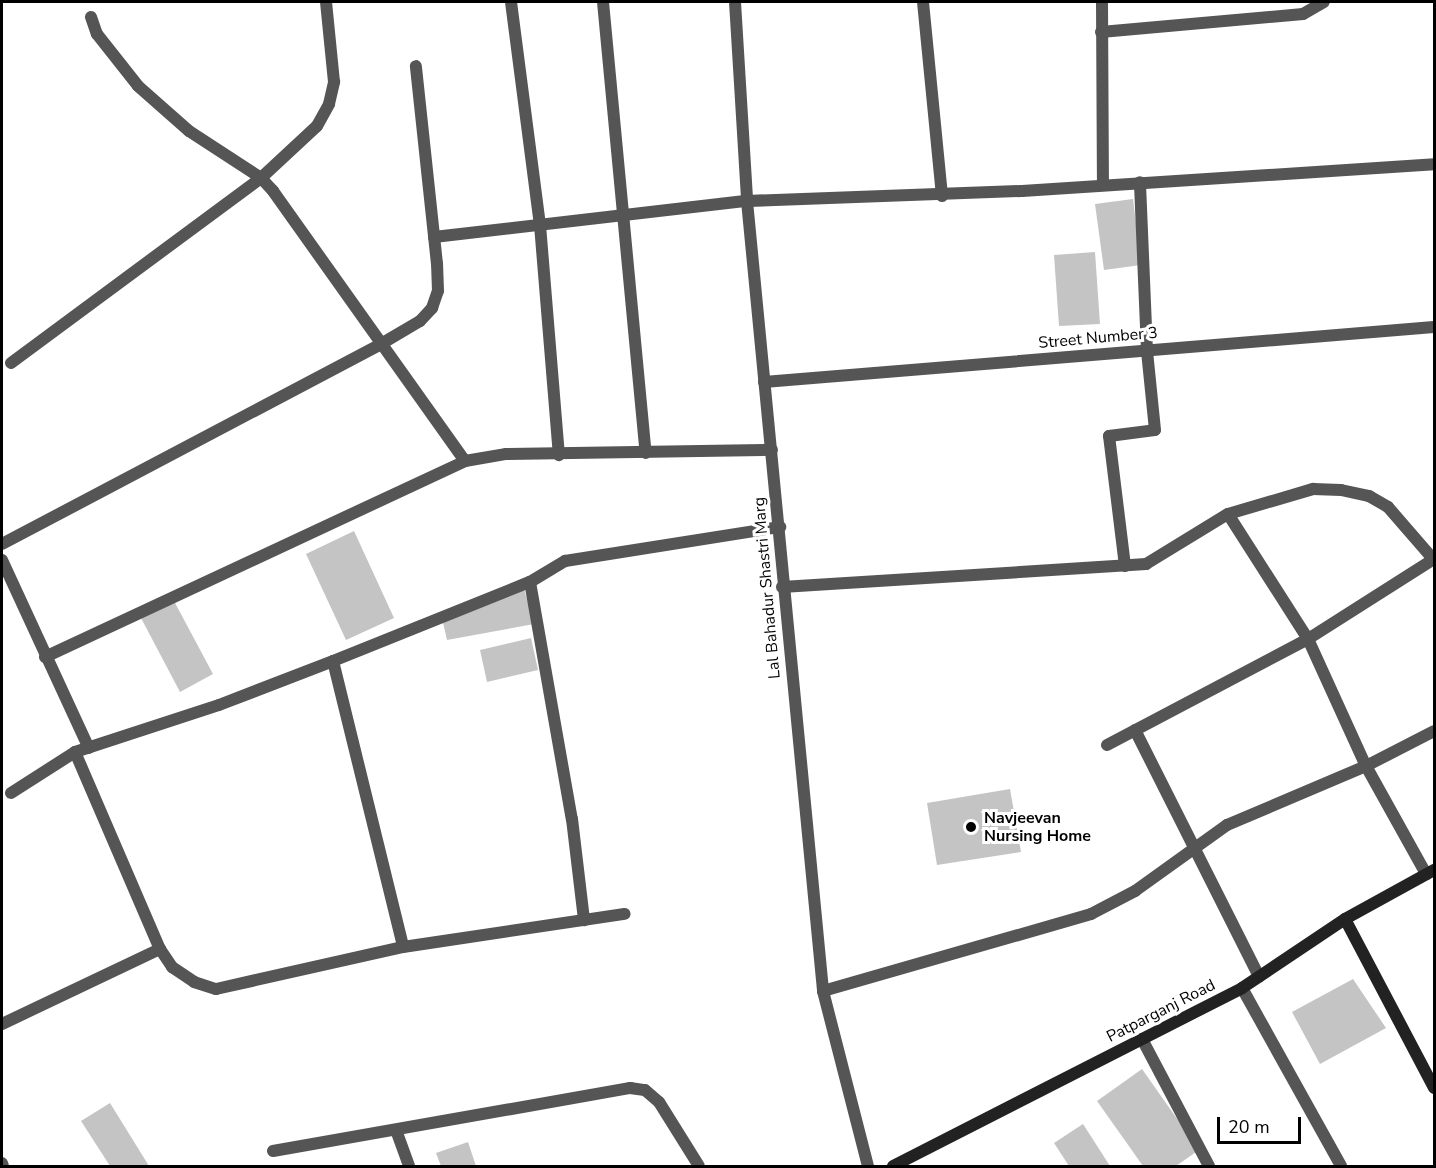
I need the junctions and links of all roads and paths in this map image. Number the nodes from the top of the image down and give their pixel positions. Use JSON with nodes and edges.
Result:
{"nodes":[{"id":1,"x":326,"y":2,"type":"edge"},
{"id":2,"x":511,"y":2,"type":"edge"},
{"id":3,"x":603,"y":2,"type":"edge"},
{"id":4,"x":735,"y":2,"type":"edge"},
{"id":5,"x":923,"y":2,"type":"edge"},
{"id":6,"x":1102,"y":2,"type":"edge"},
{"id":7,"x":1324,"y":2,"type":"edge"},
{"id":8,"x":91,"y":17,"type":"dead end"},
{"id":9,"x":1101,"y":32,"type":"junction"},
{"id":10,"x":416,"y":66,"type":"dead end"},
{"id":11,"x":1434,"y":164,"type":"edge"},
{"id":12,"x":261,"y":178,"type":"junction"},
{"id":13,"x":1140,"y":182,"type":"junction"},
{"id":14,"x":1103,"y":184,"type":"junction"},
{"id":15,"x":942,"y":196,"type":"junction"},
{"id":16,"x":747,"y":201,"type":"junction"},
{"id":17,"x":623,"y":216,"type":"junction"},
{"id":18,"x":540,"y":225,"type":"junction"},
{"id":19,"x":434,"y":237,"type":"junction"},
{"id":20,"x":1434,"y":327,"type":"edge"},
{"id":21,"x":381,"y":344,"type":"junction"},
{"id":22,"x":1147,"y":351,"type":"junction"},
{"id":23,"x":11,"y":363,"type":"dead end"},
{"id":24,"x":764,"y":382,"type":"junction"},
{"id":25,"x":772,"y":450,"type":"junction"},
{"id":26,"x":646,"y":453,"type":"junction"},
{"id":27,"x":559,"y":455,"type":"junction"},
{"id":28,"x":465,"y":461,"type":"junction"},
{"id":29,"x":1228,"y":514,"type":"junction"},
{"id":30,"x":780,"y":527,"type":"junction"},
{"id":31,"x":2,"y":544,"type":"edge"},
{"id":32,"x":1434,"y":559,"type":"edge"},
{"id":33,"x":2,"y":560,"type":"edge"},
{"id":34,"x":1125,"y":566,"type":"junction"},
{"id":35,"x":530,"y":582,"type":"junction"},
{"id":36,"x":782,"y":587,"type":"junction"},
{"id":37,"x":1308,"y":639,"type":"junction"},
{"id":38,"x":45,"y":657,"type":"junction"},
{"id":39,"x":333,"y":661,"type":"junction"},
{"id":40,"x":1135,"y":730,"type":"junction"},
{"id":41,"x":1434,"y":730,"type":"edge"},
{"id":42,"x":1107,"y":745,"type":"dead end"},
{"id":43,"x":89,"y":748,"type":"junction"},
{"id":44,"x":75,"y":752,"type":"junction"},
{"id":45,"x":1366,"y":766,"type":"junction"},
{"id":46,"x":11,"y":793,"type":"dead end"},
{"id":47,"x":1194,"y":847,"type":"junction"},
{"id":48,"x":1430,"y":872,"type":"edge"},
{"id":49,"x":625,"y":914,"type":"dead end"},
{"id":50,"x":1345,"y":919,"type":"junction"},
{"id":51,"x":584,"y":920,"type":"junction"},
{"id":52,"x":403,"y":947,"type":"junction"},
{"id":53,"x":160,"y":949,"type":"junction"},
{"id":54,"x":1259,"y":977,"type":"junction"},
{"id":55,"x":1242,"y":988,"type":"junction"},
{"id":56,"x":823,"y":991,"type":"junction"},
{"id":57,"x":2,"y":1024,"type":"edge"},
{"id":58,"x":1142,"y":1039,"type":"junction"},
{"id":59,"x":1434,"y":1088,"type":"edge"},
{"id":60,"x":396,"y":1130,"type":"junction"},
{"id":61,"x":273,"y":1151,"type":"dead end"},
{"id":62,"x":1207,"y":1166,"type":"edge"},
{"id":63,"x":409,"y":1167,"type":"edge"},
{"id":64,"x":699,"y":1167,"type":"edge"},
{"id":65,"x":868,"y":1167,"type":"edge"},
{"id":66,"x":893,"y":1167,"type":"edge"},
{"id":67,"x":1341,"y":1167,"type":"edge"}],
"edges":[{"from":1,"to":12,"type":"street"},
{"from":2,"to":18,"type":"street"},
{"from":3,"to":17,"type":"street"},
{"from":4,"to":16,"type":"street","name":"Lal Bahadur Shastri Marg"},
{"from":5,"to":15,"type":"street"},
{"from":6,"to":9,"type":"street"},
{"from":7,"to":9,"type":"street"},
{"from":8,"to":12,"type":"street"},
{"from":9,"to":14,"type":"street"},
{"from":10,"to":19,"type":"street"},
{"from":11,"to":13,"type":"street"},
{"from":12,"to":21,"type":"street"},
{"from":12,"to":23,"type":"street"},
{"from":13,"to":14,"type":"street"},
{"from":13,"to":22,"type":"street"},
{"from":14,"to":15,"type":"street"},
{"from":15,"to":16,"type":"street"},
{"from":16,"to":17,"type":"street"},
{"from":16,"to":24,"type":"street","name":"Lal Bahadur Shastri Marg"},
{"from":17,"to":18,"type":"street"},
{"from":17,"to":26,"type":"street"},
{"from":18,"to":19,"type":"street"},
{"from":18,"to":27,"type":"street"},
{"from":19,"to":21,"type":"street"},
{"from":20,"to":22,"type":"street","name":"Street Number 3"},
{"from":21,"to":28,"type":"street"},
{"from":21,"to":31,"type":"street"},
{"from":22,"to":24,"type":"street","name":"Street Number 3"},
{"from":22,"to":34,"type":"street"},
{"from":24,"to":25,"type":"street","name":"Lal Bahadur Shastri Marg"},
{"from":25,"to":26,"type":"street"},
{"from":25,"to":30,"type":"street","name":"Lal Bahadur Shastri Marg"},
{"from":26,"to":27,"type":"street"},
{"from":27,"to":28,"type":"street"},
{"from":28,"to":38,"type":"street"},
{"from":29,"to":32,"type":"street"},
{"from":29,"to":34,"type":"street"},
{"from":29,"to":37,"type":"street"},
{"from":30,"to":35,"type":"street"},
{"from":30,"to":36,"type":"street","name":"Lal Bahadur Shastri Marg"},
{"from":32,"to":37,"type":"street"},
{"from":33,"to":38,"type":"street"},
{"from":34,"to":36,"type":"street"},
{"from":35,"to":39,"type":"street"},
{"from":35,"to":51,"type":"street"},
{"from":36,"to":56,"type":"street","name":"Lal Bahadur Shastri Marg"},
{"from":37,"to":40,"type":"street"},
{"from":37,"to":45,"type":"street"},
{"from":38,"to":43,"type":"street"},
{"from":39,"to":43,"type":"street"},
{"from":39,"to":52,"type":"street"},
{"from":40,"to":42,"type":"street"},
{"from":40,"to":47,"type":"street"},
{"from":41,"to":45,"type":"street"},
{"from":43,"to":44,"type":"street"},
{"from":44,"to":46,"type":"street"},
{"from":44,"to":53,"type":"street"},
{"from":45,"to":47,"type":"street"},
{"from":45,"to":48,"type":"street"},
{"from":47,"to":54,"type":"street"},
{"from":47,"to":56,"type":"street"},
{"from":48,"to":50,"type":"street","name":"Patparganj Road"},
{"from":49,"to":51,"type":"street"},
{"from":50,"to":54,"type":"street","name":"Patparganj Road"},
{"from":50,"to":59,"type":"street"},
{"from":51,"to":52,"type":"street"},
{"from":52,"to":53,"type":"street"},
{"from":53,"to":57,"type":"street"},
{"from":54,"to":55,"type":"street","name":"Patparganj Road"},
{"from":55,"to":58,"type":"street","name":"Patparganj Road"},
{"from":55,"to":67,"type":"street"},
{"from":56,"to":65,"type":"street","name":"Lal Bahadur Shastri Marg"},
{"from":58,"to":62,"type":"street"},
{"from":58,"to":66,"type":"street","name":"Patparganj Road"},
{"from":60,"to":61,"type":"street"},
{"from":60,"to":63,"type":"street"},
{"from":60,"to":64,"type":"street"}]}
